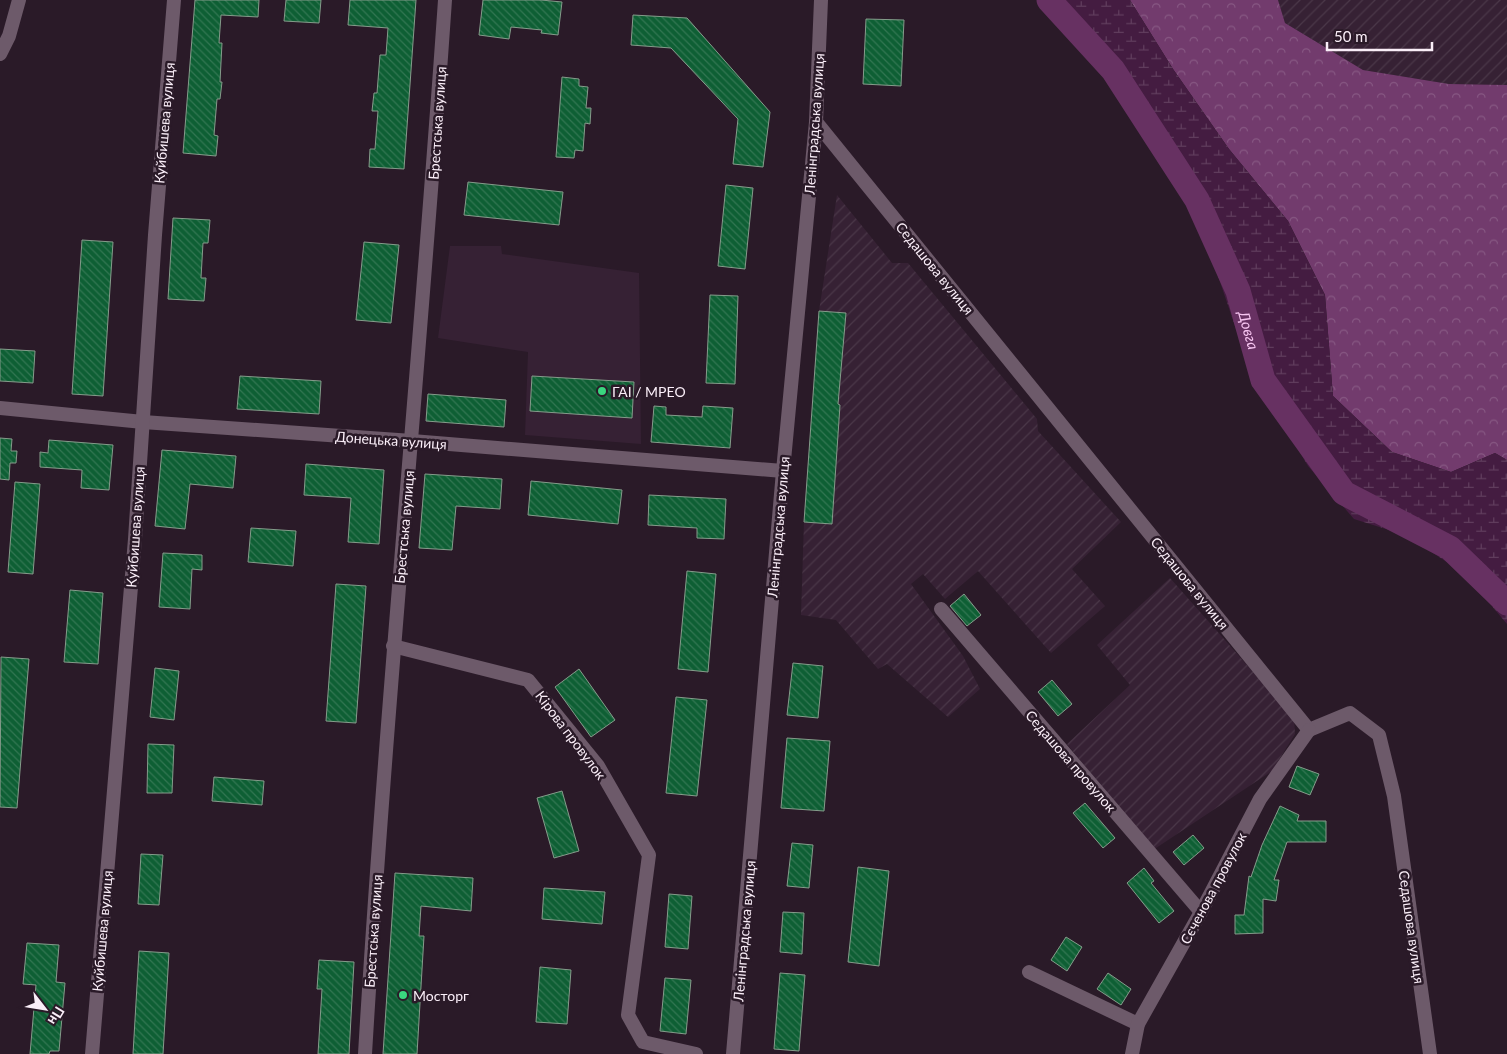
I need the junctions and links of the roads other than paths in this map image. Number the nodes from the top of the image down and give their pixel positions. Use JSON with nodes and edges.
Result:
{"nodes":[{"id":1,"x":19,"y":0,"type":"edge"},
{"id":2,"x":174,"y":0,"type":"edge"},
{"id":3,"x":445,"y":0,"type":"edge"},
{"id":4,"x":822,"y":0,"type":"edge"},
{"id":5,"x":0,"y":54,"type":"edge"},
{"id":6,"x":816,"y":122,"type":"junction"},
{"id":7,"x":0,"y":408,"type":"edge"},
{"id":8,"x":144,"y":422,"type":"junction"},
{"id":9,"x":412,"y":441,"type":"junction"},
{"id":10,"x":783,"y":471,"type":"junction"},
{"id":11,"x":941,"y":609,"type":"dead end"},
{"id":12,"x":393,"y":646,"type":"junction"},
{"id":13,"x":1309,"y":730,"type":"junction"},
{"id":14,"x":1201,"y":912,"type":"junction"},
{"id":15,"x":1029,"y":972,"type":"dead end"},
{"id":16,"x":1138,"y":1024,"type":"junction"},
{"id":17,"x":92,"y":1054,"type":"edge"},
{"id":18,"x":365,"y":1054,"type":"edge"},
{"id":19,"x":696,"y":1054,"type":"edge"},
{"id":20,"x":733,"y":1054,"type":"edge"},
{"id":21,"x":1132,"y":1054,"type":"edge"},
{"id":22,"x":1430,"y":1054,"type":"edge"}],
"edges":[{"from":1,"to":5,"type":"street"},
{"from":2,"to":8,"type":"street","name":"Куйбишева вулиця"},
{"from":3,"to":9,"type":"street","name":"Брестська вулиця"},
{"from":4,"to":6,"type":"street","name":"Ленінградська вулиця"},
{"from":6,"to":10,"type":"street","name":"Ленінградська вулиця"},
{"from":6,"to":13,"type":"street","name":"Седашова вулиця"},
{"from":7,"to":8,"type":"street","name":"Донецька вулиця"},
{"from":8,"to":9,"type":"street","name":"Донецька вулиця"},
{"from":8,"to":17,"type":"street","name":"Куйбишева вулиця"},
{"from":9,"to":10,"type":"street","name":"Донецька вулиця"},
{"from":9,"to":12,"type":"street","name":"Брестська вулиця"},
{"from":10,"to":20,"type":"street","name":"Ленінградська вулиця"},
{"from":11,"to":14,"type":"street","name":"Седашова провулок"},
{"from":12,"to":18,"type":"street","name":"Брестська вулиця"},
{"from":12,"to":19,"type":"street","name":"Кірова провулок"},
{"from":13,"to":14,"type":"street","name":"Сєченова провулок"},
{"from":13,"to":22,"type":"street","name":"Седашова вулиця"},
{"from":14,"to":16,"type":"street","name":"Сєченова провулок"},
{"from":15,"to":16,"type":"street"},
{"from":16,"to":21,"type":"street","name":"Сєченова провулок"}]}
